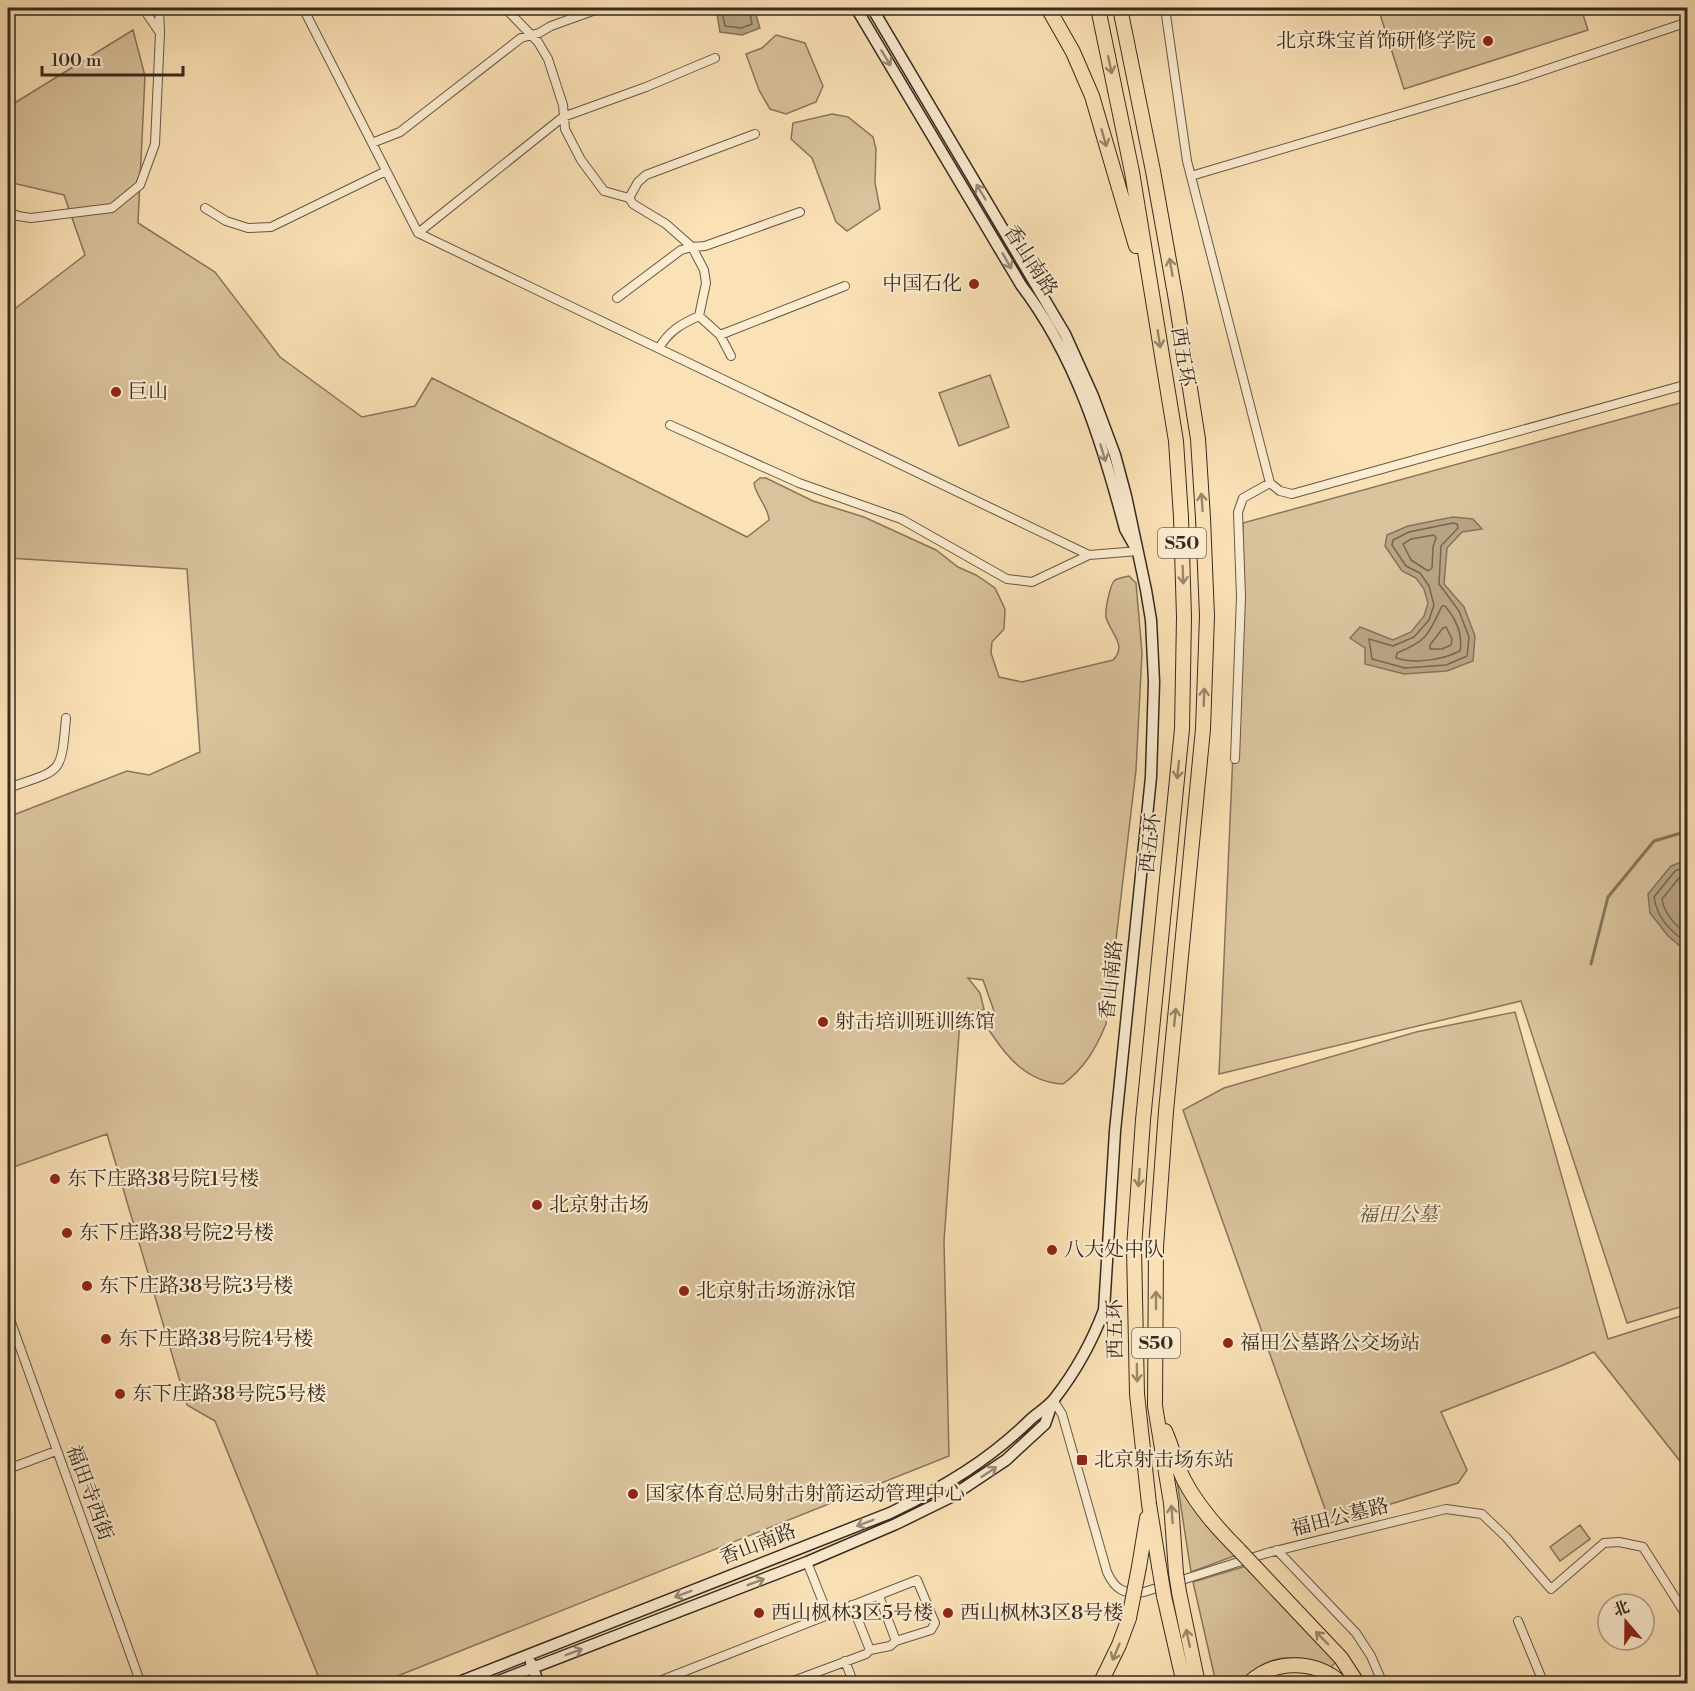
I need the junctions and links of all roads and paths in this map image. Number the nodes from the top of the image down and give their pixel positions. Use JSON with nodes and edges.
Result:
{"nodes":[{"id":1,"x":142,"y":8,"type":"edge"},
{"id":2,"x":159,"y":8,"type":"edge"},
{"id":3,"x":303,"y":8,"type":"edge"},
{"id":4,"x":505,"y":8,"type":"edge"},
{"id":5,"x":601,"y":8,"type":"edge"},
{"id":6,"x":856,"y":8,"type":"edge"},
{"id":7,"x":872,"y":8,"type":"edge"},
{"id":8,"x":1048,"y":8,"type":"edge"},
{"id":9,"x":1098,"y":8,"type":"edge"},
{"id":10,"x":1120,"y":8,"type":"edge"},
{"id":11,"x":1126,"y":8,"type":"edge"},
{"id":12,"x":1165,"y":8,"type":"edge"},
{"id":13,"x":1688,"y":22,"type":"edge"},
{"id":14,"x":160,"y":33,"type":"junction"},
{"id":15,"x":530,"y":35,"type":"junction"},
{"id":16,"x":1130,"y":53,"type":"junction"},
{"id":17,"x":715,"y":58,"type":"dead end"},
{"id":18,"x":563,"y":117,"type":"junction"},
{"id":19,"x":755,"y":134,"type":"dead end"},
{"id":20,"x":372,"y":143,"type":"junction"},
{"id":21,"x":386,"y":171,"type":"junction"},
{"id":22,"x":1191,"y":176,"type":"junction"},
{"id":23,"x":630,"y":198,"type":"junction"},
{"id":24,"x":205,"y":208,"type":"dead end"},
{"id":25,"x":8,"y":212,"type":"edge"},
{"id":26,"x":800,"y":212,"type":"dead end"},
{"id":27,"x":418,"y":233,"type":"junction"},
{"id":28,"x":692,"y":246,"type":"junction"},
{"id":29,"x":845,"y":286,"type":"dead end"},
{"id":30,"x":617,"y":298,"type":"dead end"},
{"id":31,"x":1153,"y":304,"type":"junction"},
{"id":32,"x":699,"y":316,"type":"junction"},
{"id":33,"x":720,"y":335,"type":"junction"},
{"id":34,"x":659,"y":348,"type":"junction"},
{"id":35,"x":731,"y":356,"type":"dead end"},
{"id":36,"x":1688,"y":384,"type":"edge"},
{"id":37,"x":670,"y":424,"type":"dead end"},
{"id":38,"x":1270,"y":483,"type":"junction"},
{"id":39,"x":1138,"y":550,"type":"junction"},
{"id":40,"x":1089,"y":555,"type":"junction"},
{"id":41,"x":66,"y":718,"type":"dead end"},
{"id":42,"x":1235,"y":759,"type":"dead end"},
{"id":43,"x":8,"y":788,"type":"edge"},
{"id":44,"x":8,"y":1318,"type":"edge"},
{"id":45,"x":1053,"y":1401,"type":"junction"},
{"id":46,"x":1155,"y":1406,"type":"junction"},
{"id":47,"x":56,"y":1451,"type":"junction"},
{"id":48,"x":8,"y":1468,"type":"edge"},
{"id":49,"x":1149,"y":1504,"type":"junction"},
{"id":50,"x":1277,"y":1550,"type":"junction"},
{"id":51,"x":807,"y":1562,"type":"junction"},
{"id":52,"x":879,"y":1596,"type":"junction"},
{"id":53,"x":852,"y":1605,"type":"junction"},
{"id":54,"x":828,"y":1615,"type":"junction"},
{"id":55,"x":1688,"y":1617,"type":"edge"},
{"id":56,"x":1518,"y":1621,"type":"dead end"},
{"id":57,"x":896,"y":1641,"type":"junction"},
{"id":58,"x":870,"y":1650,"type":"junction"},
{"id":59,"x":527,"y":1654,"type":"junction"},
{"id":60,"x":514,"y":1660,"type":"junction"},
{"id":61,"x":845,"y":1661,"type":"junction"},
{"id":62,"x":532,"y":1667,"type":"junction"},
{"id":63,"x":519,"y":1672,"type":"junction"},
{"id":64,"x":141,"y":1683,"type":"edge"},
{"id":65,"x":454,"y":1683,"type":"edge"},
{"id":66,"x":491,"y":1683,"type":"edge"},
{"id":67,"x":524,"y":1683,"type":"edge"},
{"id":68,"x":539,"y":1683,"type":"edge"},
{"id":69,"x":652,"y":1683,"type":"edge"},
{"id":70,"x":785,"y":1683,"type":"edge"},
{"id":71,"x":854,"y":1683,"type":"edge"},
{"id":72,"x":1100,"y":1683,"type":"edge"},
{"id":73,"x":1184,"y":1683,"type":"edge"},
{"id":74,"x":1198,"y":1683,"type":"edge"},
{"id":75,"x":1248,"y":1683,"type":"edge"},
{"id":76,"x":1342,"y":1683,"type":"edge"},
{"id":77,"x":1358,"y":1683,"type":"edge"},
{"id":78,"x":1383,"y":1683,"type":"edge"},
{"id":79,"x":1544,"y":1683,"type":"edge"}],
"edges":[{"from":1,"to":14,"type":"street"},
{"from":2,"to":14,"type":"street"},
{"from":3,"to":20,"type":"street"},
{"from":4,"to":15,"type":"street"},
{"from":5,"to":15,"type":"street"},
{"from":6,"to":39,"type":"main road","name":"香山南路","one_way":true},
{"from":39,"to":7,"type":"main road","name":"香山南路","one_way":true},
{"from":8,"to":31,"type":"highway","one_way":true},
{"from":9,"to":31,"type":"highway","name":"西五环","number":"S50","one_way":true},
{"from":10,"to":16,"type":"highway","name":"西五环","number":"S50"},
{"from":11,"to":16,"type":"highway"},
{"from":12,"to":22,"type":"street"},
{"from":13,"to":22,"type":"street"},
{"from":14,"to":25,"type":"street"},
{"from":15,"to":18,"type":"street"},
{"from":15,"to":20,"type":"street"},
{"from":46,"to":16,"type":"highway","name":"西五环","number":"S50","one_way":true},
{"from":17,"to":18,"type":"street"},
{"from":18,"to":23,"type":"street"},
{"from":18,"to":27,"type":"street"},
{"from":19,"to":23,"type":"street"},
{"from":20,"to":21,"type":"street"},
{"from":21,"to":24,"type":"street"},
{"from":21,"to":27,"type":"street"},
{"from":22,"to":38,"type":"street"},
{"from":23,"to":28,"type":"street"},
{"from":26,"to":28,"type":"street"},
{"from":27,"to":34,"type":"street"},
{"from":28,"to":30,"type":"street"},
{"from":28,"to":32,"type":"street"},
{"from":29,"to":33,"type":"street"},
{"from":31,"to":49,"type":"highway","name":"西五环","number":"S50","one_way":true},
{"from":32,"to":33,"type":"street"},
{"from":32,"to":34,"type":"street"},
{"from":33,"to":35,"type":"street"},
{"from":34,"to":40,"type":"street"},
{"from":36,"to":38,"type":"street"},
{"from":37,"to":40,"type":"street"},
{"from":38,"to":42,"type":"street"},
{"from":39,"to":40,"type":"street"},
{"from":39,"to":45,"type":"main road","name":"香山南路"},
{"from":41,"to":43,"type":"street"},
{"from":44,"to":47,"type":"street","name":"福田寺西街"},
{"from":45,"to":50,"type":"street","name":"福田公墓路"},
{"from":51,"to":45,"type":"main road","name":"香山南路","one_way":true},
{"from":45,"to":59,"type":"main road","name":"香山南路","one_way":true},
{"from":74,"to":46,"type":"highway","name":"西五环","number":"S50","one_way":true,"bridge":true},
{"from":77,"to":46,"type":"highway","one_way":true,"bridge":true},
{"from":47,"to":48,"type":"street"},
{"from":47,"to":64,"type":"street","name":"福田寺西街"},
{"from":49,"to":72,"type":"highway","one_way":true,"bridge":true},
{"from":49,"to":73,"type":"highway","name":"西五环","number":"S50","bridge":true},
{"from":50,"to":55,"type":"street","name":"福田公墓路"},
{"from":50,"to":78,"type":"street"},
{"from":51,"to":54,"type":"street"},
{"from":62,"to":51,"type":"main road","name":"香山南路","one_way":true},
{"from":52,"to":53,"type":"street"},
{"from":52,"to":57,"type":"street"},
{"from":52,"to":57,"type":"street"},
{"from":53,"to":54,"type":"street"},
{"from":53,"to":58,"type":"street"},
{"from":54,"to":69,"type":"street"},
{"from":56,"to":79,"type":"street"},
{"from":57,"to":58,"type":"street"},
{"from":58,"to":61,"type":"street"},
{"from":59,"to":60,"type":"main road","name":"香山南路"},
{"from":59,"to":62,"type":"main road"},
{"from":60,"to":63,"type":"main road"},
{"from":60,"to":65,"type":"main road","name":"香山南路"},
{"from":61,"to":70,"type":"street"},
{"from":61,"to":71,"type":"street"},
{"from":62,"to":63,"type":"main road","name":"香山南路"},
{"from":62,"to":68,"type":"main road"},
{"from":63,"to":66,"type":"main road","name":"香山南路"},
{"from":63,"to":67,"type":"main road"},
{"from":75,"to":76,"type":"highway"}]}
